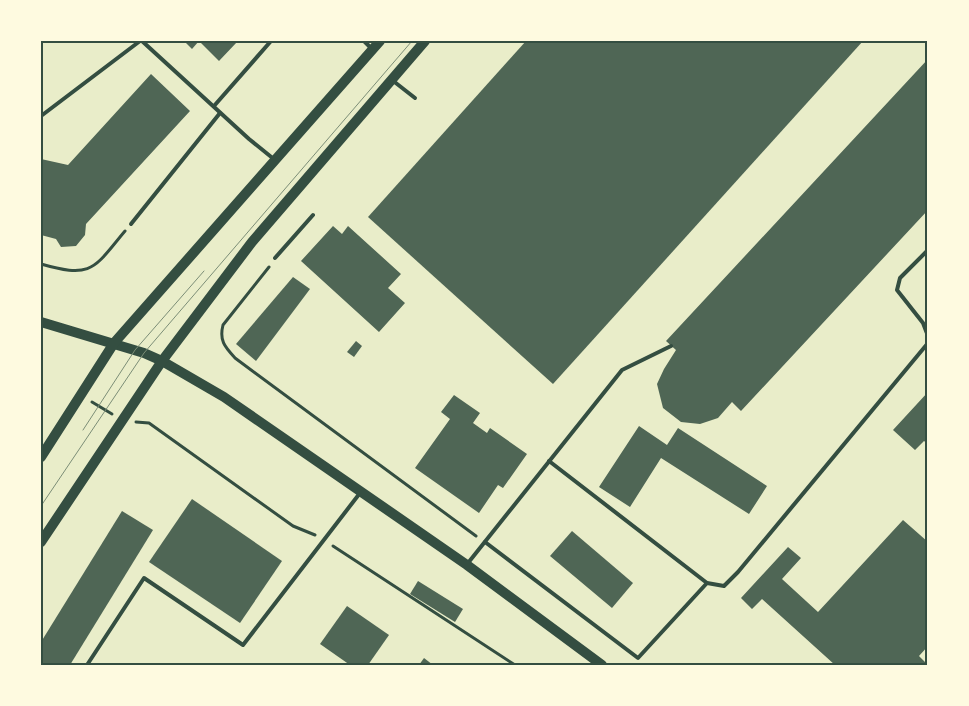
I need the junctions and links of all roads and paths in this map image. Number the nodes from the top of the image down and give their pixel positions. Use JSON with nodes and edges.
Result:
{"nodes":[{"id":1,"x":141,"y":41,"type":"edge"},
{"id":2,"x":271,"y":41,"type":"edge"},
{"id":3,"x":364,"y":41,"type":"edge"},
{"id":4,"x":425,"y":41,"type":"edge"},
{"id":5,"x":376,"y":45,"type":"edge"},
{"id":6,"x":392,"y":80,"type":"junction"},
{"id":7,"x":415,"y":98,"type":"dead end"},
{"id":8,"x":214,"y":106,"type":"junction"},
{"id":9,"x":220,"y":113,"type":"junction"},
{"id":10,"x":41,"y":116,"type":"edge"},
{"id":11,"x":275,"y":160,"type":"junction"},
{"id":12,"x":313,"y":215,"type":"dead end"},
{"id":13,"x":131,"y":224,"type":"joint"},
{"id":14,"x":928,"y":250,"type":"edge"},
{"id":15,"x":275,"y":258,"type":"joint"},
{"id":16,"x":41,"y":264,"type":"edge"},
{"id":17,"x":41,"y":322,"type":"edge"},
{"id":18,"x":928,"y":336,"type":"edge"},
{"id":19,"x":114,"y":343,"type":"junction"},
{"id":20,"x":928,"y":343,"type":"edge"},
{"id":21,"x":671,"y":346,"type":"dead end"},
{"id":22,"x":162,"y":361,"type":"junction"},
{"id":23,"x":81,"y":395,"type":"junction"},
{"id":24,"x":123,"y":421,"type":"junction"},
{"id":25,"x":41,"y":457,"type":"edge"},
{"id":26,"x":549,"y":461,"type":"junction"},
{"id":27,"x":361,"y":492,"type":"junction"},
{"id":28,"x":324,"y":540,"type":"junction"},
{"id":29,"x":41,"y":542,"type":"edge"},
{"id":30,"x":485,"y":542,"type":"junction"},
{"id":31,"x":467,"y":565,"type":"junction"},
{"id":32,"x":707,"y":583,"type":"junction"},
{"id":33,"x":590,"y":661,"type":"edge"},
{"id":34,"x":87,"y":665,"type":"edge"},
{"id":35,"x":515,"y":665,"type":"edge"},
{"id":36,"x":602,"y":665,"type":"edge"}],
"edges":[{"from":1,"to":8,"type":"lane"},
{"from":1,"to":10,"type":"lane"},
{"from":2,"to":8,"type":"lane"},
{"from":3,"to":5,"type":"lane"},
{"from":4,"to":6,"type":"main road"},
{"from":5,"to":11,"type":"main road"},
{"from":6,"to":7,"type":"lane"},
{"from":6,"to":22,"type":"main road"},
{"from":8,"to":9,"type":"lane"},
{"from":9,"to":11,"type":"lane"},
{"from":9,"to":13,"type":"lane"},
{"from":11,"to":19,"type":"main road"},
{"from":12,"to":15,"type":"lane"},
{"from":13,"to":16,"type":"path"},
{"from":14,"to":18,"type":"lane"},
{"from":15,"to":30,"type":"path"},
{"from":17,"to":19,"type":"main road"},
{"from":19,"to":22,"type":"main road"},
{"from":19,"to":23,"type":"main road"},
{"from":20,"to":32,"type":"lane"},
{"from":21,"to":26,"type":"lane"},
{"from":22,"to":24,"type":"main road"},
{"from":22,"to":27,"type":"main road"},
{"from":23,"to":24,"type":"path"},
{"from":23,"to":25,"type":"main road"},
{"from":24,"to":28,"type":"path"},
{"from":24,"to":29,"type":"main road"},
{"from":26,"to":30,"type":"lane"},
{"from":26,"to":32,"type":"lane"},
{"from":27,"to":28,"type":"lane"},
{"from":27,"to":31,"type":"main road"},
{"from":28,"to":34,"type":"lane"},
{"from":28,"to":35,"type":"path"},
{"from":30,"to":31,"type":"lane"},
{"from":30,"to":32,"type":"lane"},
{"from":31,"to":33,"type":"main road"},
{"from":33,"to":36,"type":"main road"}]}
